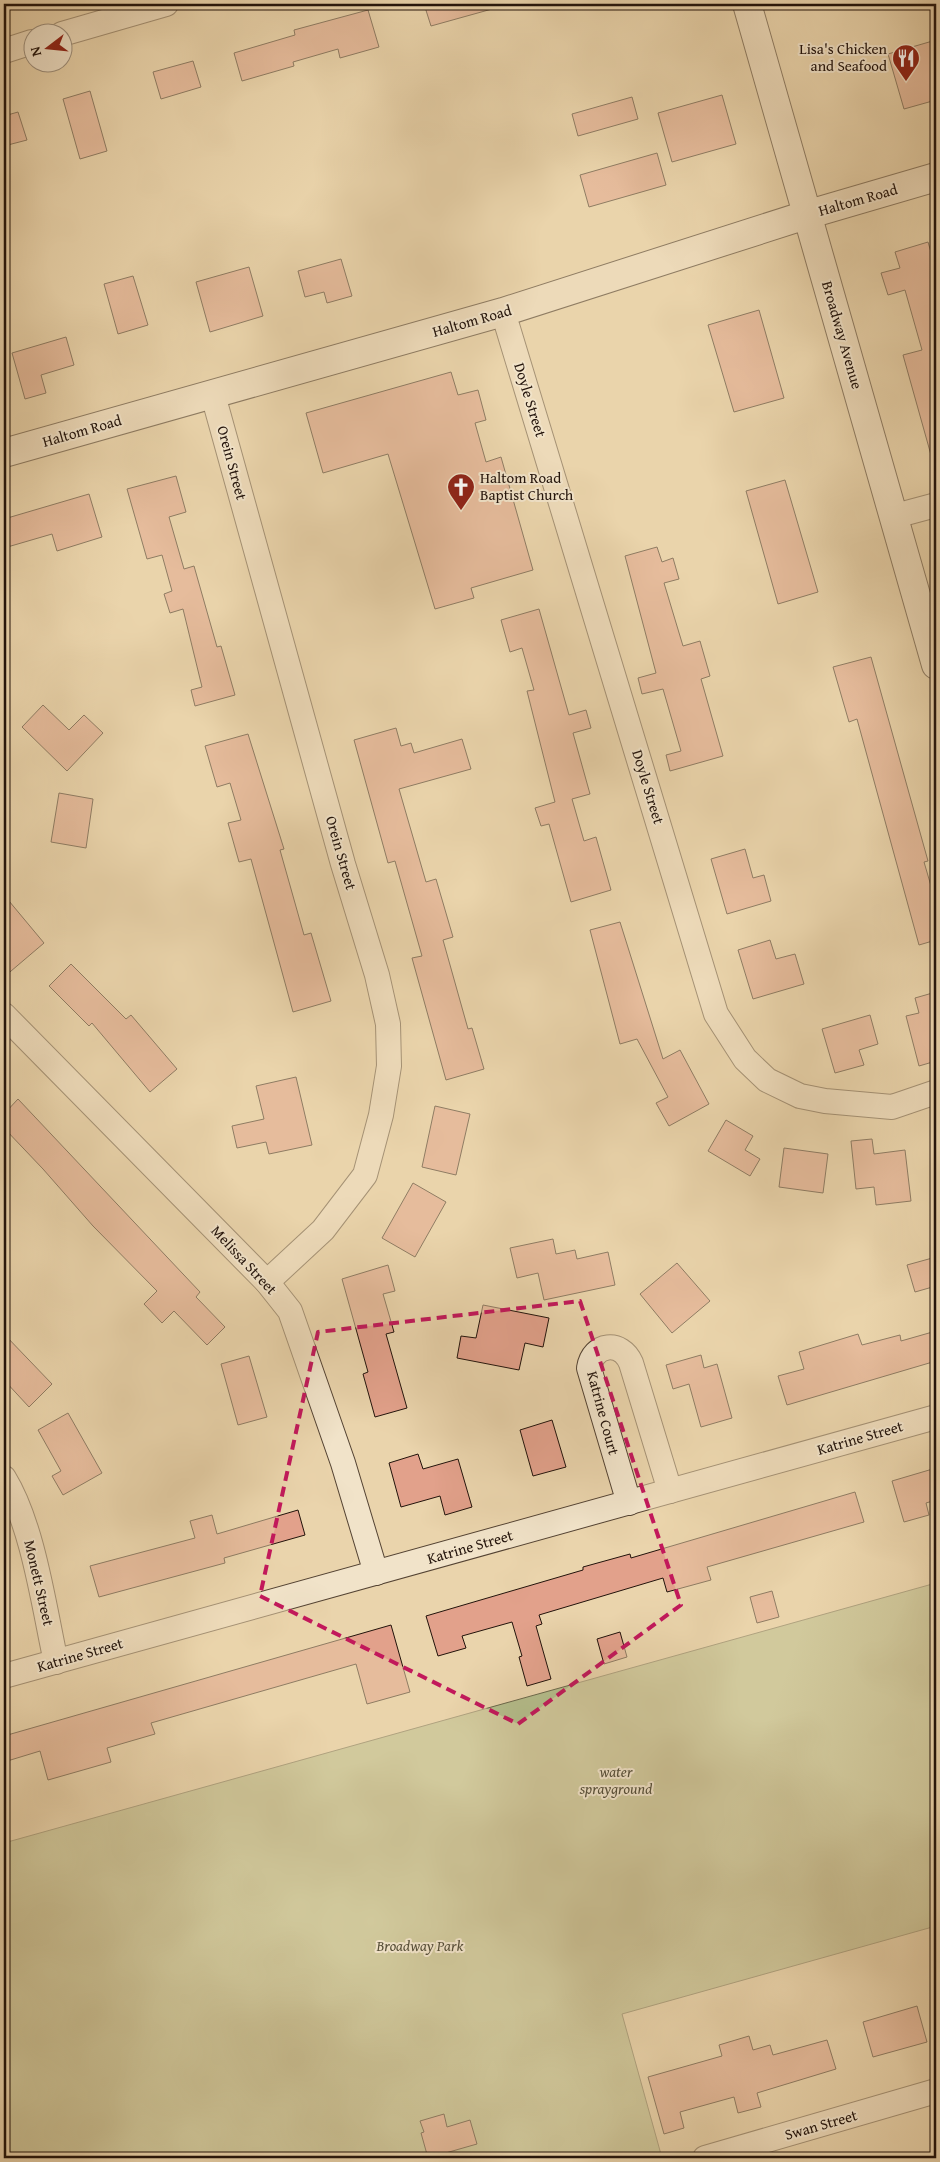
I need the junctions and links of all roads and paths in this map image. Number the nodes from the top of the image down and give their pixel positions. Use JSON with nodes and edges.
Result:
{"nodes":[{"id":1,"x":166,"y":4,"type":"edge"},
{"id":2,"x":747,"y":4,"type":"edge"},
{"id":3,"x":72,"y":31,"type":"edge"},
{"id":4,"x":22,"y":45,"type":"edge"},
{"id":5,"x":4,"y":51,"type":"edge"},
{"id":6,"x":936,"y":177,"type":"edge"},
{"id":7,"x":806,"y":215,"type":"junction"},
{"id":8,"x":503,"y":312,"type":"junction"},
{"id":9,"x":212,"y":394,"type":"junction"},
{"id":10,"x":4,"y":454,"type":"edge"},
{"id":11,"x":936,"y":505,"type":"edge"},
{"id":12,"x":895,"y":516,"type":"junction"},
{"id":13,"x":936,"y":665,"type":"edge"},
{"id":14,"x":4,"y":1014,"type":"edge"},
{"id":15,"x":936,"y":1092,"type":"edge"},
{"id":16,"x":267,"y":1282,"type":"junction"},
{"id":17,"x":936,"y":1417,"type":"edge"},
{"id":18,"x":4,"y":1478,"type":"edge"},
{"id":19,"x":670,"y":1491,"type":"junction"},
{"id":20,"x":629,"y":1503,"type":"junction"},
{"id":21,"x":376,"y":1573,"type":"junction"},
{"id":22,"x":56,"y":1662,"type":"junction"},
{"id":23,"x":4,"y":1676,"type":"edge"},
{"id":24,"x":936,"y":2091,"type":"edge"},
{"id":25,"x":705,"y":2158,"type":"edge"}],
"edges":[{"from":1,"to":3,"type":"street"},
{"from":2,"to":7,"type":"main road","name":"Broadway Avenue"},
{"from":4,"to":5,"type":"street"},
{"from":6,"to":7,"type":"main road","name":"Haltom Road"},
{"from":7,"to":8,"type":"main road","name":"Haltom Road"},
{"from":7,"to":12,"type":"main road","name":"Broadway Avenue"},
{"from":8,"to":9,"type":"main road","name":"Haltom Road"},
{"from":8,"to":15,"type":"street","name":"Doyle Street"},
{"from":9,"to":10,"type":"main road","name":"Haltom Road"},
{"from":9,"to":16,"type":"street","name":"Orein Street"},
{"from":11,"to":12,"type":"street"},
{"from":12,"to":13,"type":"main road","name":"Broadway Avenue"},
{"from":14,"to":16,"type":"street","name":"Melissa Street"},
{"from":16,"to":21,"type":"street","name":"Melissa Street"},
{"from":17,"to":19,"type":"street","name":"Katrine Street"},
{"from":18,"to":22,"type":"street","name":"Monett Street"},
{"from":19,"to":20,"type":"street","name":"Katrine Street"},
{"from":19,"to":20,"type":"street","name":"Katrine Court"},
{"from":20,"to":21,"type":"street","name":"Katrine Street"},
{"from":21,"to":22,"type":"street","name":"Katrine Street"},
{"from":22,"to":23,"type":"street","name":"Katrine Street"},
{"from":24,"to":25,"type":"street","name":"Swan Street"}]}
